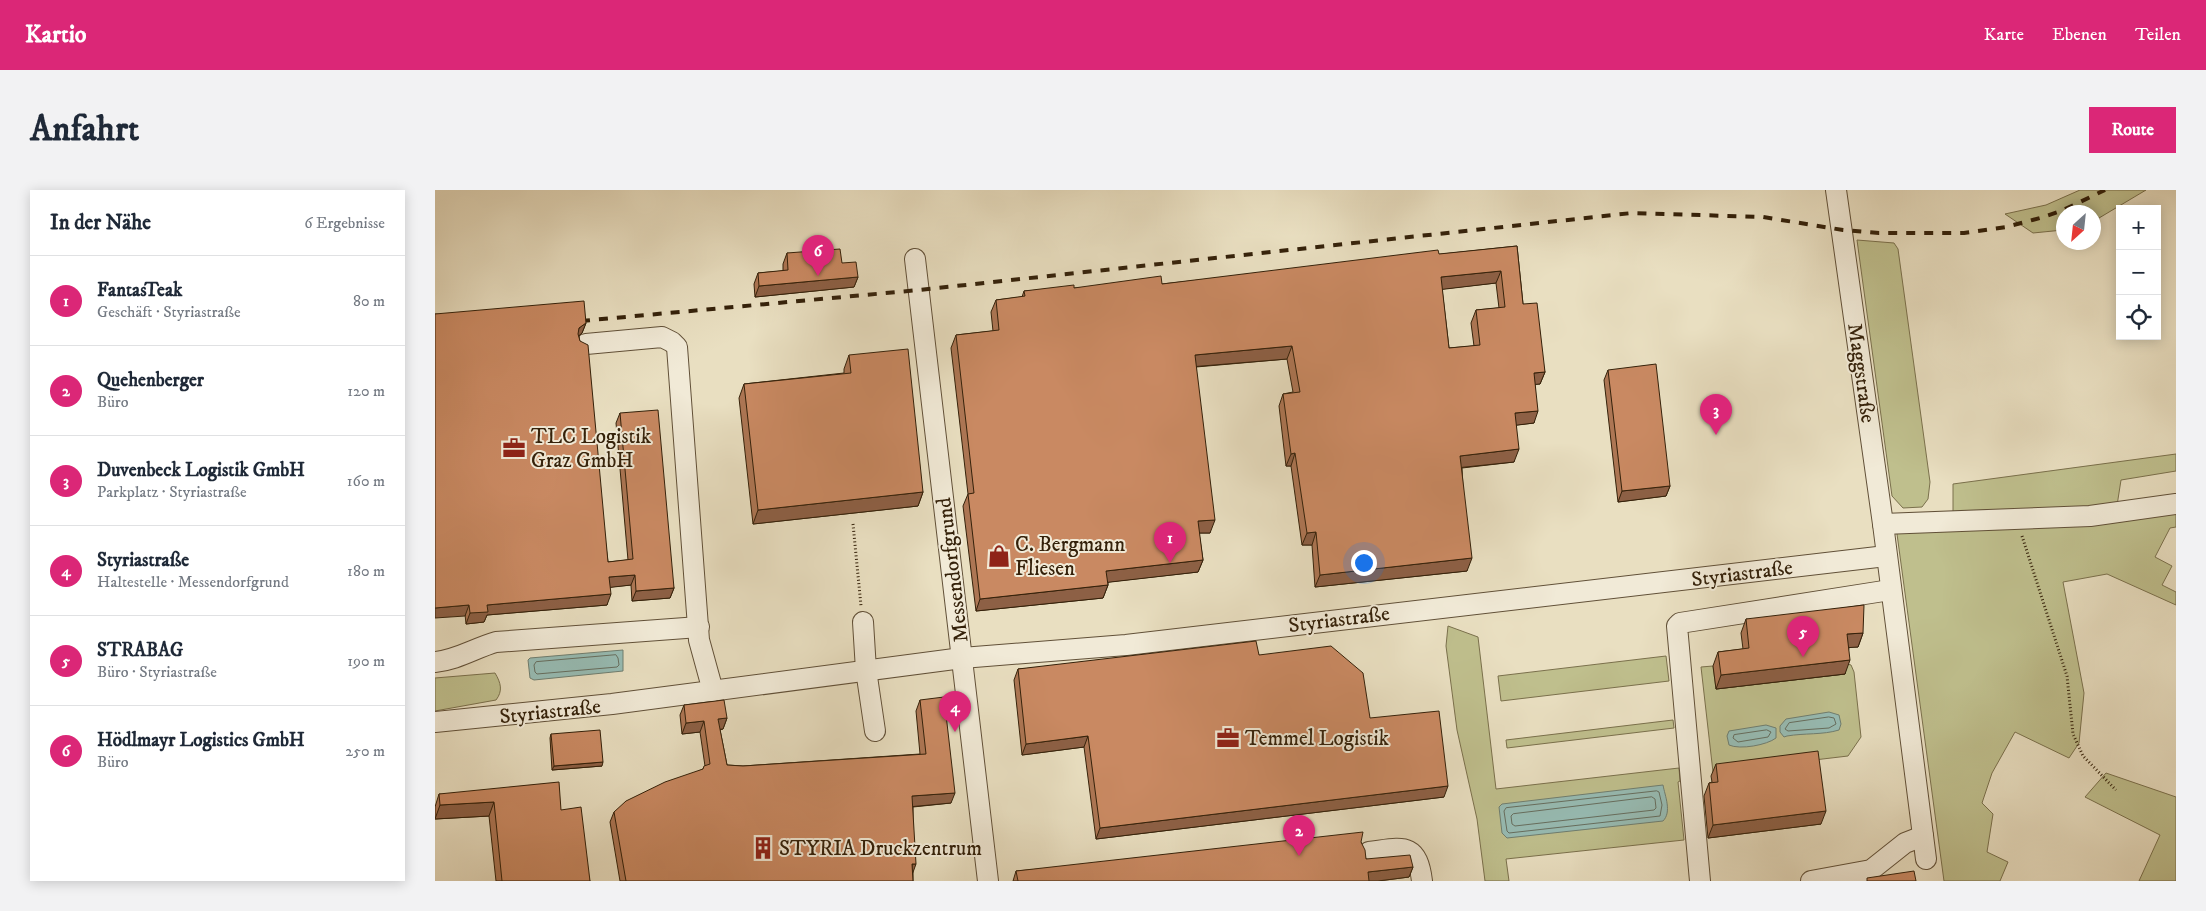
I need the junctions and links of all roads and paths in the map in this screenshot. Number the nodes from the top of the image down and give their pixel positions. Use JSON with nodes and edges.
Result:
{"nodes":[{"id":1,"x":1836,"y":190,"type":"edge"},
{"id":2,"x":915,"y":259,"type":"dead end"},
{"id":3,"x":587,"y":344,"type":"edge"},
{"id":4,"x":2176,"y":504,"type":"edge"},
{"id":5,"x":2017,"y":519,"type":"junction"},
{"id":6,"x":853,"y":524,"type":"dead end"},
{"id":7,"x":1883,"y":524,"type":"junction"},
{"id":8,"x":1886,"y":556,"type":"junction"},
{"id":9,"x":1891,"y":590,"type":"junction"},
{"id":10,"x":863,"y":622,"type":"joint"},
{"id":11,"x":699,"y":627,"type":"junction"},
{"id":12,"x":962,"y":658,"type":"junction"},
{"id":13,"x":435,"y":662,"type":"edge"},
{"id":14,"x":865,"y":670,"type":"junction"},
{"id":15,"x":713,"y":691,"type":"junction"},
{"id":16,"x":435,"y":722,"type":"edge"},
{"id":17,"x":875,"y":731,"type":"dead end"},
{"id":18,"x":2116,"y":790,"type":"dead end"},
{"id":19,"x":1923,"y":836,"type":"junction"},
{"id":20,"x":1369,"y":852,"type":"dead end"},
{"id":21,"x":1926,"y":860,"type":"dead end"},
{"id":22,"x":987,"y":881,"type":"edge"},
{"id":23,"x":1422,"y":881,"type":"edge"},
{"id":24,"x":1699,"y":881,"type":"edge"},
{"id":25,"x":1811,"y":881,"type":"edge"}],
"edges":[{"from":1,"to":7,"type":"street","name":"Maggstraße"},
{"from":2,"to":12,"type":"street","name":"Messendorfgrund"},
{"from":3,"to":11,"type":"street"},
{"from":4,"to":5,"type":"street"},
{"from":5,"to":7,"type":"street"},
{"from":5,"to":18,"type":"path"},
{"from":6,"to":10,"type":"path"},
{"from":7,"to":8,"type":"street","name":"Maggstraße"},
{"from":8,"to":9,"type":"street","name":"Maggstraße"},
{"from":8,"to":12,"type":"street","name":"Styriastraße"},
{"from":9,"to":19,"type":"street","name":"Maggstraße"},
{"from":9,"to":24,"type":"street"},
{"from":10,"to":14,"type":"street"},
{"from":11,"to":13,"type":"street"},
{"from":11,"to":15,"type":"street"},
{"from":12,"to":14,"type":"street","name":"Styriastraße"},
{"from":12,"to":22,"type":"street","name":"Messendorfgrund"},
{"from":14,"to":15,"type":"street","name":"Styriastraße"},
{"from":14,"to":17,"type":"street"},
{"from":15,"to":16,"type":"street","name":"Styriastraße"},
{"from":19,"to":21,"type":"street","name":"Maggstraße"},
{"from":19,"to":25,"type":"street"},
{"from":20,"to":23,"type":"street"}]}
